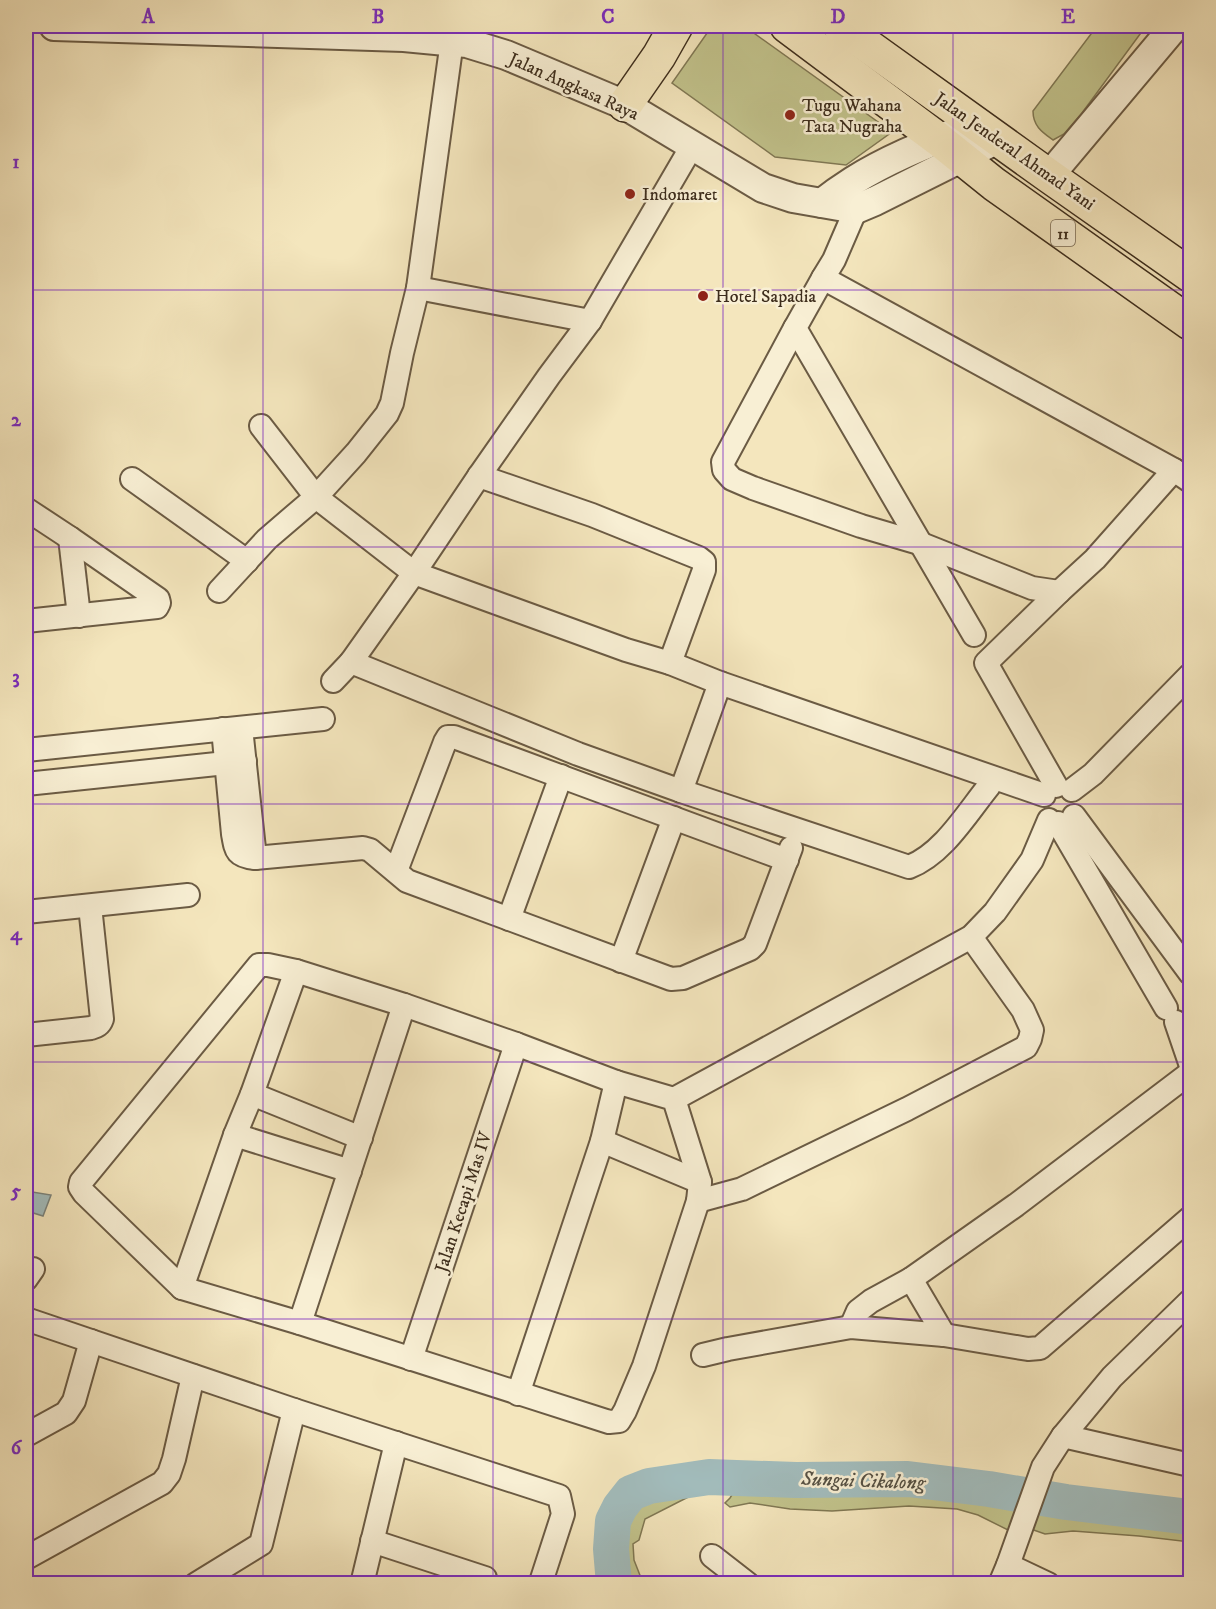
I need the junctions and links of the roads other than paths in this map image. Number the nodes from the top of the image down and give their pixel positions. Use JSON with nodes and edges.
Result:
{"nodes":[{"id":1,"x":54,"y":26,"type":"edge"},
{"id":2,"x":676,"y":26,"type":"edge"},
{"id":3,"x":787,"y":26,"type":"edge"},
{"id":4,"x":840,"y":26,"type":"edge"},
{"id":5,"x":1175,"y":26,"type":"edge"},
{"id":6,"x":452,"y":41,"type":"junction"},
{"id":7,"x":625,"y":105,"type":"junction"},
{"id":8,"x":986,"y":131,"type":"junction"},
{"id":9,"x":692,"y":146,"type":"junction"},
{"id":10,"x":950,"y":149,"type":"junction"},
{"id":11,"x":1049,"y":176,"type":"junction"},
{"id":12,"x":822,"y":202,"type":"junction"},
{"id":13,"x":856,"y":209,"type":"junction"},
{"id":14,"x":1191,"y":275,"type":"edge"},
{"id":15,"x":823,"y":278,"type":"junction"},
{"id":16,"x":418,"y":288,"type":"junction"},
{"id":17,"x":590,"y":321,"type":"junction"},
{"id":18,"x":1191,"y":323,"type":"edge"},
{"id":19,"x":795,"y":328,"type":"junction"},
{"id":20,"x":261,"y":426,"type":"dead end"},
{"id":21,"x":479,"y":476,"type":"junction"},
{"id":22,"x":1182,"y":476,"type":"edge"},
{"id":23,"x":132,"y":479,"type":"dead end"},
{"id":24,"x":316,"y":497,"type":"junction"},
{"id":25,"x":26,"y":510,"type":"edge"},
{"id":26,"x":70,"y":538,"type":"junction"},
{"id":27,"x":919,"y":543,"type":"junction"},
{"id":28,"x":247,"y":561,"type":"junction"},
{"id":29,"x":414,"y":573,"type":"junction"},
{"id":30,"x":219,"y":591,"type":"dead end"},
{"id":31,"x":1059,"y":592,"type":"junction"},
{"id":32,"x":79,"y":616,"type":"junction"},
{"id":33,"x":26,"y":621,"type":"edge"},
{"id":34,"x":974,"y":635,"type":"dead end"},
{"id":35,"x":351,"y":662,"type":"junction"},
{"id":36,"x":670,"y":663,"type":"junction"},
{"id":37,"x":1191,"y":675,"type":"edge"},
{"id":38,"x":333,"y":681,"type":"dead end"},
{"id":39,"x":720,"y":682,"type":"junction"},
{"id":40,"x":323,"y":719,"type":"dead end"},
{"id":41,"x":232,"y":728,"type":"junction"},
{"id":42,"x":26,"y":750,"type":"edge"},
{"id":43,"x":236,"y":762,"type":"junction"},
{"id":44,"x":561,"y":776,"type":"junction"},
{"id":45,"x":26,"y":784,"type":"edge"},
{"id":46,"x":989,"y":786,"type":"dead end"},
{"id":47,"x":1057,"y":790,"type":"junction"},
{"id":48,"x":681,"y":791,"type":"junction"},
{"id":49,"x":674,"y":818,"type":"junction"},
{"id":50,"x":1060,"y":820,"type":"junction"},
{"id":51,"x":396,"y":872,"type":"junction"},
{"id":52,"x":188,"y":895,"type":"dead end"},
{"id":53,"x":90,"y":906,"type":"junction"},
{"id":54,"x":1141,"y":906,"type":"junction"},
{"id":55,"x":26,"y":912,"type":"edge"},
{"id":56,"x":1112,"y":916,"type":"junction"},
{"id":57,"x":509,"y":919,"type":"junction"},
{"id":58,"x":971,"y":938,"type":"junction"},
{"id":59,"x":621,"y":961,"type":"junction"},
{"id":60,"x":296,"y":971,"type":"junction"},
{"id":61,"x":1191,"y":973,"type":"edge"},
{"id":62,"x":404,"y":1005,"type":"junction"},
{"id":63,"x":26,"y":1035,"type":"edge"},
{"id":64,"x":516,"y":1044,"type":"junction"},
{"id":65,"x":1191,"y":1063,"type":"edge"},
{"id":66,"x":1191,"y":1073,"type":"edge"},
{"id":67,"x":616,"y":1082,"type":"junction"},
{"id":68,"x":252,"y":1094,"type":"junction"},
{"id":69,"x":674,"y":1099,"type":"junction"},
{"id":70,"x":235,"y":1135,"type":"junction"},
{"id":71,"x":361,"y":1138,"type":"junction"},
{"id":72,"x":602,"y":1141,"type":"junction"},
{"id":73,"x":350,"y":1171,"type":"junction"},
{"id":74,"x":699,"y":1191,"type":"junction"},
{"id":75,"x":1191,"y":1218,"type":"edge"},
{"id":76,"x":911,"y":1279,"type":"junction"},
{"id":77,"x":182,"y":1287,"type":"junction"},
{"id":78,"x":1191,"y":1301,"type":"edge"},
{"id":79,"x":26,"y":1318,"type":"edge"},
{"id":80,"x":300,"y":1323,"type":"junction"},
{"id":81,"x":850,"y":1327,"type":"junction"},
{"id":82,"x":944,"y":1335,"type":"junction"},
{"id":83,"x":91,"y":1341,"type":"junction"},
{"id":84,"x":702,"y":1355,"type":"dead end"},
{"id":85,"x":411,"y":1359,"type":"junction"},
{"id":86,"x":193,"y":1376,"type":"junction"},
{"id":87,"x":518,"y":1394,"type":"junction"},
{"id":88,"x":294,"y":1410,"type":"junction"},
{"id":89,"x":26,"y":1435,"type":"edge"},
{"id":90,"x":1063,"y":1436,"type":"junction"},
{"id":91,"x":396,"y":1443,"type":"junction"},
{"id":92,"x":1191,"y":1466,"type":"edge"},
{"id":93,"x":372,"y":1541,"type":"junction"},
{"id":94,"x":712,"y":1556,"type":"dead end"},
{"id":95,"x":26,"y":1558,"type":"edge"},
{"id":96,"x":1004,"y":1574,"type":"edge"},
{"id":97,"x":485,"y":1578,"type":"dead end"},
{"id":98,"x":542,"y":1579,"type":"dead end"},
{"id":99,"x":196,"y":1584,"type":"edge"},
{"id":100,"x":362,"y":1584,"type":"edge"},
{"id":101,"x":748,"y":1584,"type":"edge"},
{"id":102,"x":1048,"y":1584,"type":"edge"}],
"edges":[{"from":1,"to":6,"type":"street","name":"Jalan Angkasa Raya"},
{"from":2,"to":7,"type":"highway"},
{"from":3,"to":10,"type":"highway","name":"Jalan Jenderal Ahmad Yani","number":"11"},
{"from":4,"to":8,"type":"highway","name":"Jalan Jenderal Ahmad Yani","number":"11"},
{"from":5,"to":11,"type":"street"},
{"from":6,"to":7,"type":"street","name":"Jalan Angkasa Raya"},
{"from":6,"to":16,"type":"street"},
{"from":7,"to":9,"type":"street","name":"Jalan Angkasa Raya"},
{"from":8,"to":10,"type":"street"},
{"from":8,"to":11,"type":"highway","name":"Jalan Jenderal Ahmad Yani","number":"11"},
{"from":9,"to":12,"type":"street","name":"Jalan Angkasa Raya"},
{"from":9,"to":17,"type":"street"},
{"from":10,"to":12,"type":"street"},
{"from":10,"to":13,"type":"street"},
{"from":10,"to":18,"type":"highway","name":"Jalan Jenderal Ahmad Yani","number":"11"},
{"from":11,"to":14,"type":"highway","name":"Jalan Jenderal Ahmad Yani","number":"11"},
{"from":12,"to":13,"type":"street","name":"Jalan Angkasa Raya"},
{"from":13,"to":15,"type":"street"},
{"from":15,"to":19,"type":"street"},
{"from":15,"to":22,"type":"street"},
{"from":16,"to":17,"type":"street"},
{"from":16,"to":24,"type":"street"},
{"from":17,"to":21,"type":"street"},
{"from":19,"to":27,"type":"street"},
{"from":19,"to":27,"type":"street"},
{"from":20,"to":24,"type":"street"},
{"from":21,"to":29,"type":"street"},
{"from":21,"to":36,"type":"street"},
{"from":22,"to":31,"type":"street"},
{"from":23,"to":28,"type":"street"},
{"from":24,"to":28,"type":"street"},
{"from":24,"to":29,"type":"street"},
{"from":25,"to":26,"type":"street"},
{"from":26,"to":32,"type":"street"},
{"from":26,"to":32,"type":"street"},
{"from":27,"to":31,"type":"street"},
{"from":27,"to":34,"type":"street"},
{"from":28,"to":30,"type":"street"},
{"from":29,"to":35,"type":"street"},
{"from":29,"to":36,"type":"street"},
{"from":31,"to":47,"type":"street"},
{"from":32,"to":33,"type":"street"},
{"from":35,"to":38,"type":"street"},
{"from":35,"to":48,"type":"street"},
{"from":36,"to":39,"type":"street"},
{"from":37,"to":47,"type":"street"},
{"from":39,"to":47,"type":"street"},
{"from":39,"to":48,"type":"street"},
{"from":40,"to":41,"type":"street"},
{"from":41,"to":42,"type":"street"},
{"from":41,"to":43,"type":"street"},
{"from":43,"to":45,"type":"street"},
{"from":43,"to":51,"type":"street"},
{"from":44,"to":49,"type":"street"},
{"from":44,"to":51,"type":"street"},
{"from":44,"to":57,"type":"street"},
{"from":46,"to":48,"type":"street"},
{"from":47,"to":50,"type":"street"},
{"from":47,"to":50,"type":"street"},
{"from":49,"to":59,"type":"street"},
{"from":49,"to":59,"type":"street"},
{"from":50,"to":54,"type":"street"},
{"from":50,"to":56,"type":"street"},
{"from":50,"to":58,"type":"street"},
{"from":51,"to":57,"type":"street"},
{"from":52,"to":53,"type":"street"},
{"from":53,"to":55,"type":"street"},
{"from":53,"to":63,"type":"street"},
{"from":54,"to":56,"type":"street"},
{"from":54,"to":61,"type":"street"},
{"from":56,"to":65,"type":"street"},
{"from":57,"to":59,"type":"street"},
{"from":58,"to":69,"type":"street"},
{"from":58,"to":74,"type":"street"},
{"from":60,"to":62,"type":"street"},
{"from":60,"to":68,"type":"street"},
{"from":60,"to":77,"type":"street"},
{"from":62,"to":64,"type":"street"},
{"from":62,"to":71,"type":"street"},
{"from":64,"to":67,"type":"street"},
{"from":64,"to":85,"type":"street","name":"Jalan Kecapi Mas IV"},
{"from":66,"to":76,"type":"street"},
{"from":67,"to":69,"type":"street"},
{"from":67,"to":72,"type":"street"},
{"from":68,"to":70,"type":"street"},
{"from":68,"to":71,"type":"street"},
{"from":69,"to":74,"type":"street"},
{"from":70,"to":73,"type":"street"},
{"from":70,"to":77,"type":"street"},
{"from":71,"to":73,"type":"street"},
{"from":72,"to":74,"type":"street"},
{"from":72,"to":87,"type":"street"},
{"from":73,"to":80,"type":"street"},
{"from":74,"to":87,"type":"street"},
{"from":75,"to":82,"type":"street"},
{"from":76,"to":81,"type":"street"},
{"from":76,"to":82,"type":"street"},
{"from":77,"to":80,"type":"street"},
{"from":78,"to":90,"type":"street"},
{"from":79,"to":83,"type":"street"},
{"from":80,"to":85,"type":"street"},
{"from":81,"to":82,"type":"street"},
{"from":81,"to":84,"type":"street"},
{"from":83,"to":86,"type":"street"},
{"from":83,"to":89,"type":"street"},
{"from":85,"to":87,"type":"street"},
{"from":86,"to":88,"type":"street"},
{"from":86,"to":95,"type":"street"},
{"from":88,"to":91,"type":"street"},
{"from":88,"to":99,"type":"street"},
{"from":90,"to":92,"type":"street"},
{"from":90,"to":96,"type":"street"},
{"from":91,"to":93,"type":"street"},
{"from":91,"to":98,"type":"street"},
{"from":93,"to":97,"type":"street"},
{"from":93,"to":100,"type":"street"},
{"from":94,"to":101,"type":"street"},
{"from":96,"to":102,"type":"street"}]}
